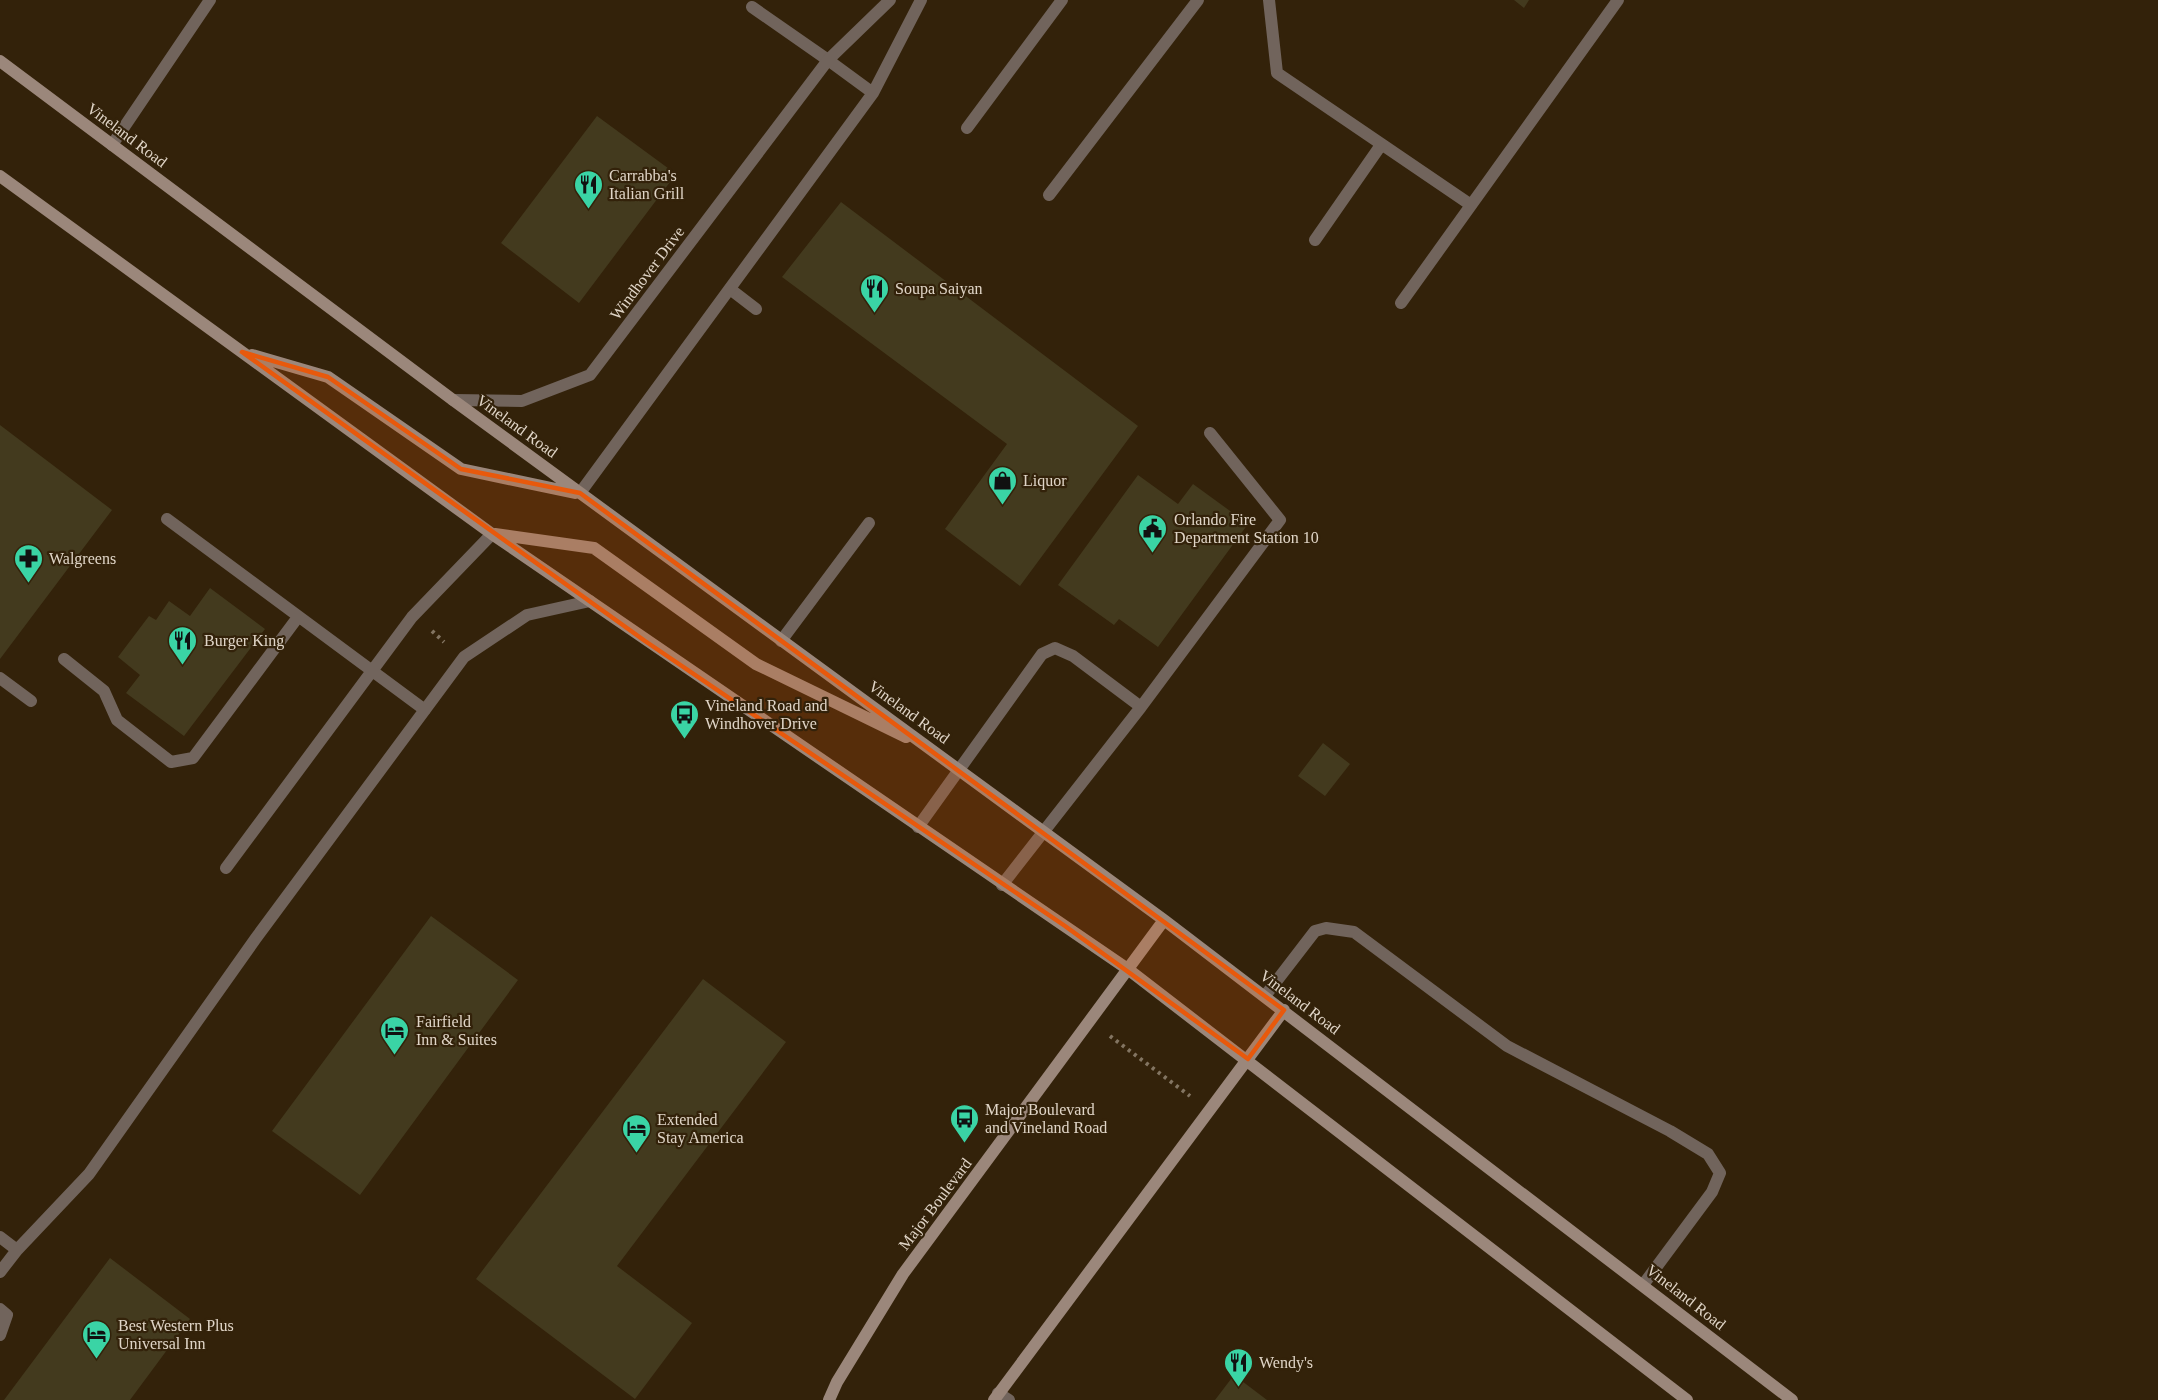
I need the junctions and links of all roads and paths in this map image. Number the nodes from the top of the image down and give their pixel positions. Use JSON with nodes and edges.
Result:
{"nodes":[{"id":1,"x":210,"y":0,"type":"edge"},
{"id":2,"x":890,"y":0,"type":"edge"},
{"id":3,"x":921,"y":0,"type":"edge"},
{"id":4,"x":1062,"y":0,"type":"edge"},
{"id":5,"x":1198,"y":0,"type":"edge"},
{"id":6,"x":1269,"y":0,"type":"edge"},
{"id":7,"x":1618,"y":0,"type":"edge"},
{"id":8,"x":752,"y":7,"type":"dead end"},
{"id":9,"x":828,"y":60,"type":"junction"},
{"id":10,"x":0,"y":61,"type":"edge"},
{"id":11,"x":873,"y":93,"type":"junction"},
{"id":12,"x":966,"y":128,"type":"dead end"},
{"id":13,"x":112,"y":145,"type":"junction"},
{"id":14,"x":1381,"y":145,"type":"junction"},
{"id":15,"x":0,"y":176,"type":"edge"},
{"id":16,"x":1049,"y":195,"type":"dead end"},
{"id":17,"x":1471,"y":205,"type":"junction"},
{"id":18,"x":1314,"y":240,"type":"dead end"},
{"id":19,"x":730,"y":290,"type":"junction"},
{"id":20,"x":1401,"y":303,"type":"dead end"},
{"id":21,"x":756,"y":309,"type":"dead end"},
{"id":22,"x":242,"y":352,"type":"junction"},
{"id":23,"x":453,"y":400,"type":"junction"},
{"id":24,"x":1210,"y":433,"type":"dead end"},
{"id":25,"x":580,"y":494,"type":"junction"},
{"id":26,"x":167,"y":519,"type":"dead end"},
{"id":27,"x":869,"y":523,"type":"dead end"},
{"id":28,"x":492,"y":534,"type":"junction"},
{"id":29,"x":590,"y":601,"type":"junction"},
{"id":30,"x":298,"y":617,"type":"junction"},
{"id":31,"x":429,"y":628,"type":"dead end"},
{"id":32,"x":781,"y":641,"type":"junction"},
{"id":33,"x":447,"y":644,"type":"dead end"},
{"id":34,"x":64,"y":659,"type":"dead end"},
{"id":35,"x":372,"y":670,"type":"junction"},
{"id":36,"x":0,"y":678,"type":"edge"},
{"id":37,"x":31,"y":701,"type":"dead end"},
{"id":38,"x":1141,"y":707,"type":"junction"},
{"id":39,"x":425,"y":710,"type":"junction"},
{"id":40,"x":936,"y":752,"type":"junction"},
{"id":41,"x":960,"y":768,"type":"junction"},
{"id":42,"x":918,"y":827,"type":"junction"},
{"id":43,"x":1044,"y":831,"type":"junction"},
{"id":44,"x":226,"y":868,"type":"dead end"},
{"id":45,"x":1002,"y":885,"type":"junction"},
{"id":46,"x":1164,"y":920,"type":"junction"},
{"id":47,"x":1129,"y":970,"type":"junction"},
{"id":48,"x":1265,"y":996,"type":"junction"},
{"id":49,"x":1284,"y":1010,"type":"junction"},
{"id":50,"x":1110,"y":1036,"type":"dead end"},
{"id":51,"x":1248,"y":1059,"type":"junction"},
{"id":52,"x":1190,"y":1096,"type":"dead end"},
{"id":53,"x":0,"y":1237,"type":"edge"},
{"id":54,"x":17,"y":1250,"type":"junction"},
{"id":55,"x":0,"y":1272,"type":"edge"},
{"id":56,"x":1643,"y":1285,"type":"junction"},
{"id":57,"x":0,"y":1310,"type":"edge"},
{"id":58,"x":0,"y":1335,"type":"edge"},
{"id":59,"x":996,"y":1396,"type":"edge"},
{"id":60,"x":829,"y":1400,"type":"edge"},
{"id":61,"x":1009,"y":1400,"type":"edge"},
{"id":62,"x":1687,"y":1400,"type":"edge"},
{"id":63,"x":1792,"y":1400,"type":"edge"}],
"edges":[{"from":1,"to":13,"type":"street"},
{"from":2,"to":9,"type":"street","name":"Windhover Drive"},
{"from":3,"to":11,"type":"street"},
{"from":4,"to":12,"type":"street"},
{"from":5,"to":16,"type":"street"},
{"from":6,"to":14,"type":"street"},
{"from":7,"to":17,"type":"street"},
{"from":8,"to":9,"type":"street"},
{"from":9,"to":11,"type":"street"},
{"from":9,"to":23,"type":"street","name":"Windhover Drive"},
{"from":10,"to":13,"type":"street","name":"Vineland Road"},
{"from":11,"to":19,"type":"street"},
{"from":13,"to":23,"type":"street","name":"Vineland Road"},
{"from":14,"to":17,"type":"street"},
{"from":14,"to":18,"type":"street"},
{"from":15,"to":22,"type":"street"},
{"from":17,"to":20,"type":"street"},
{"from":19,"to":21,"type":"street"},
{"from":19,"to":25,"type":"street"},
{"from":22,"to":25,"type":"street"},
{"from":22,"to":28,"type":"street"},
{"from":23,"to":25,"type":"street","name":"Vineland Road"},
{"from":24,"to":38,"type":"street"},
{"from":25,"to":32,"type":"street","name":"Vineland Road"},
{"from":26,"to":30,"type":"street"},
{"from":27,"to":32,"type":"street"},
{"from":28,"to":29,"type":"street"},
{"from":28,"to":35,"type":"street"},
{"from":28,"to":40,"type":"street"},
{"from":29,"to":39,"type":"street"},
{"from":29,"to":42,"type":"street"},
{"from":30,"to":34,"type":"street"},
{"from":30,"to":35,"type":"street"},
{"from":31,"to":33,"type":"path"},
{"from":32,"to":40,"type":"street","name":"Vineland Road"},
{"from":35,"to":39,"type":"street"},
{"from":35,"to":44,"type":"street"},
{"from":36,"to":37,"type":"street"},
{"from":38,"to":41,"type":"street"},
{"from":38,"to":43,"type":"street"},
{"from":39,"to":54,"type":"street"},
{"from":40,"to":41,"type":"street","name":"Vineland Road"},
{"from":41,"to":42,"type":"street"},
{"from":41,"to":43,"type":"street","name":"Vineland Road"},
{"from":42,"to":45,"type":"street"},
{"from":43,"to":45,"type":"street"},
{"from":43,"to":46,"type":"street","name":"Vineland Road"},
{"from":45,"to":47,"type":"street"},
{"from":46,"to":47,"type":"street","name":"Major Boulevard"},
{"from":46,"to":48,"type":"street","name":"Vineland Road"},
{"from":47,"to":51,"type":"street"},
{"from":47,"to":60,"type":"street","name":"Major Boulevard"},
{"from":48,"to":49,"type":"street","name":"Vineland Road"},
{"from":48,"to":56,"type":"street"},
{"from":49,"to":51,"type":"street"},
{"from":49,"to":56,"type":"street","name":"Vineland Road"},
{"from":50,"to":52,"type":"path"},
{"from":51,"to":59,"type":"street"},
{"from":51,"to":62,"type":"street"},
{"from":53,"to":54,"type":"street"},
{"from":54,"to":55,"type":"street"},
{"from":56,"to":63,"type":"street","name":"Vineland Road"},
{"from":57,"to":58,"type":"street"},
{"from":59,"to":61,"type":"street"}]}
